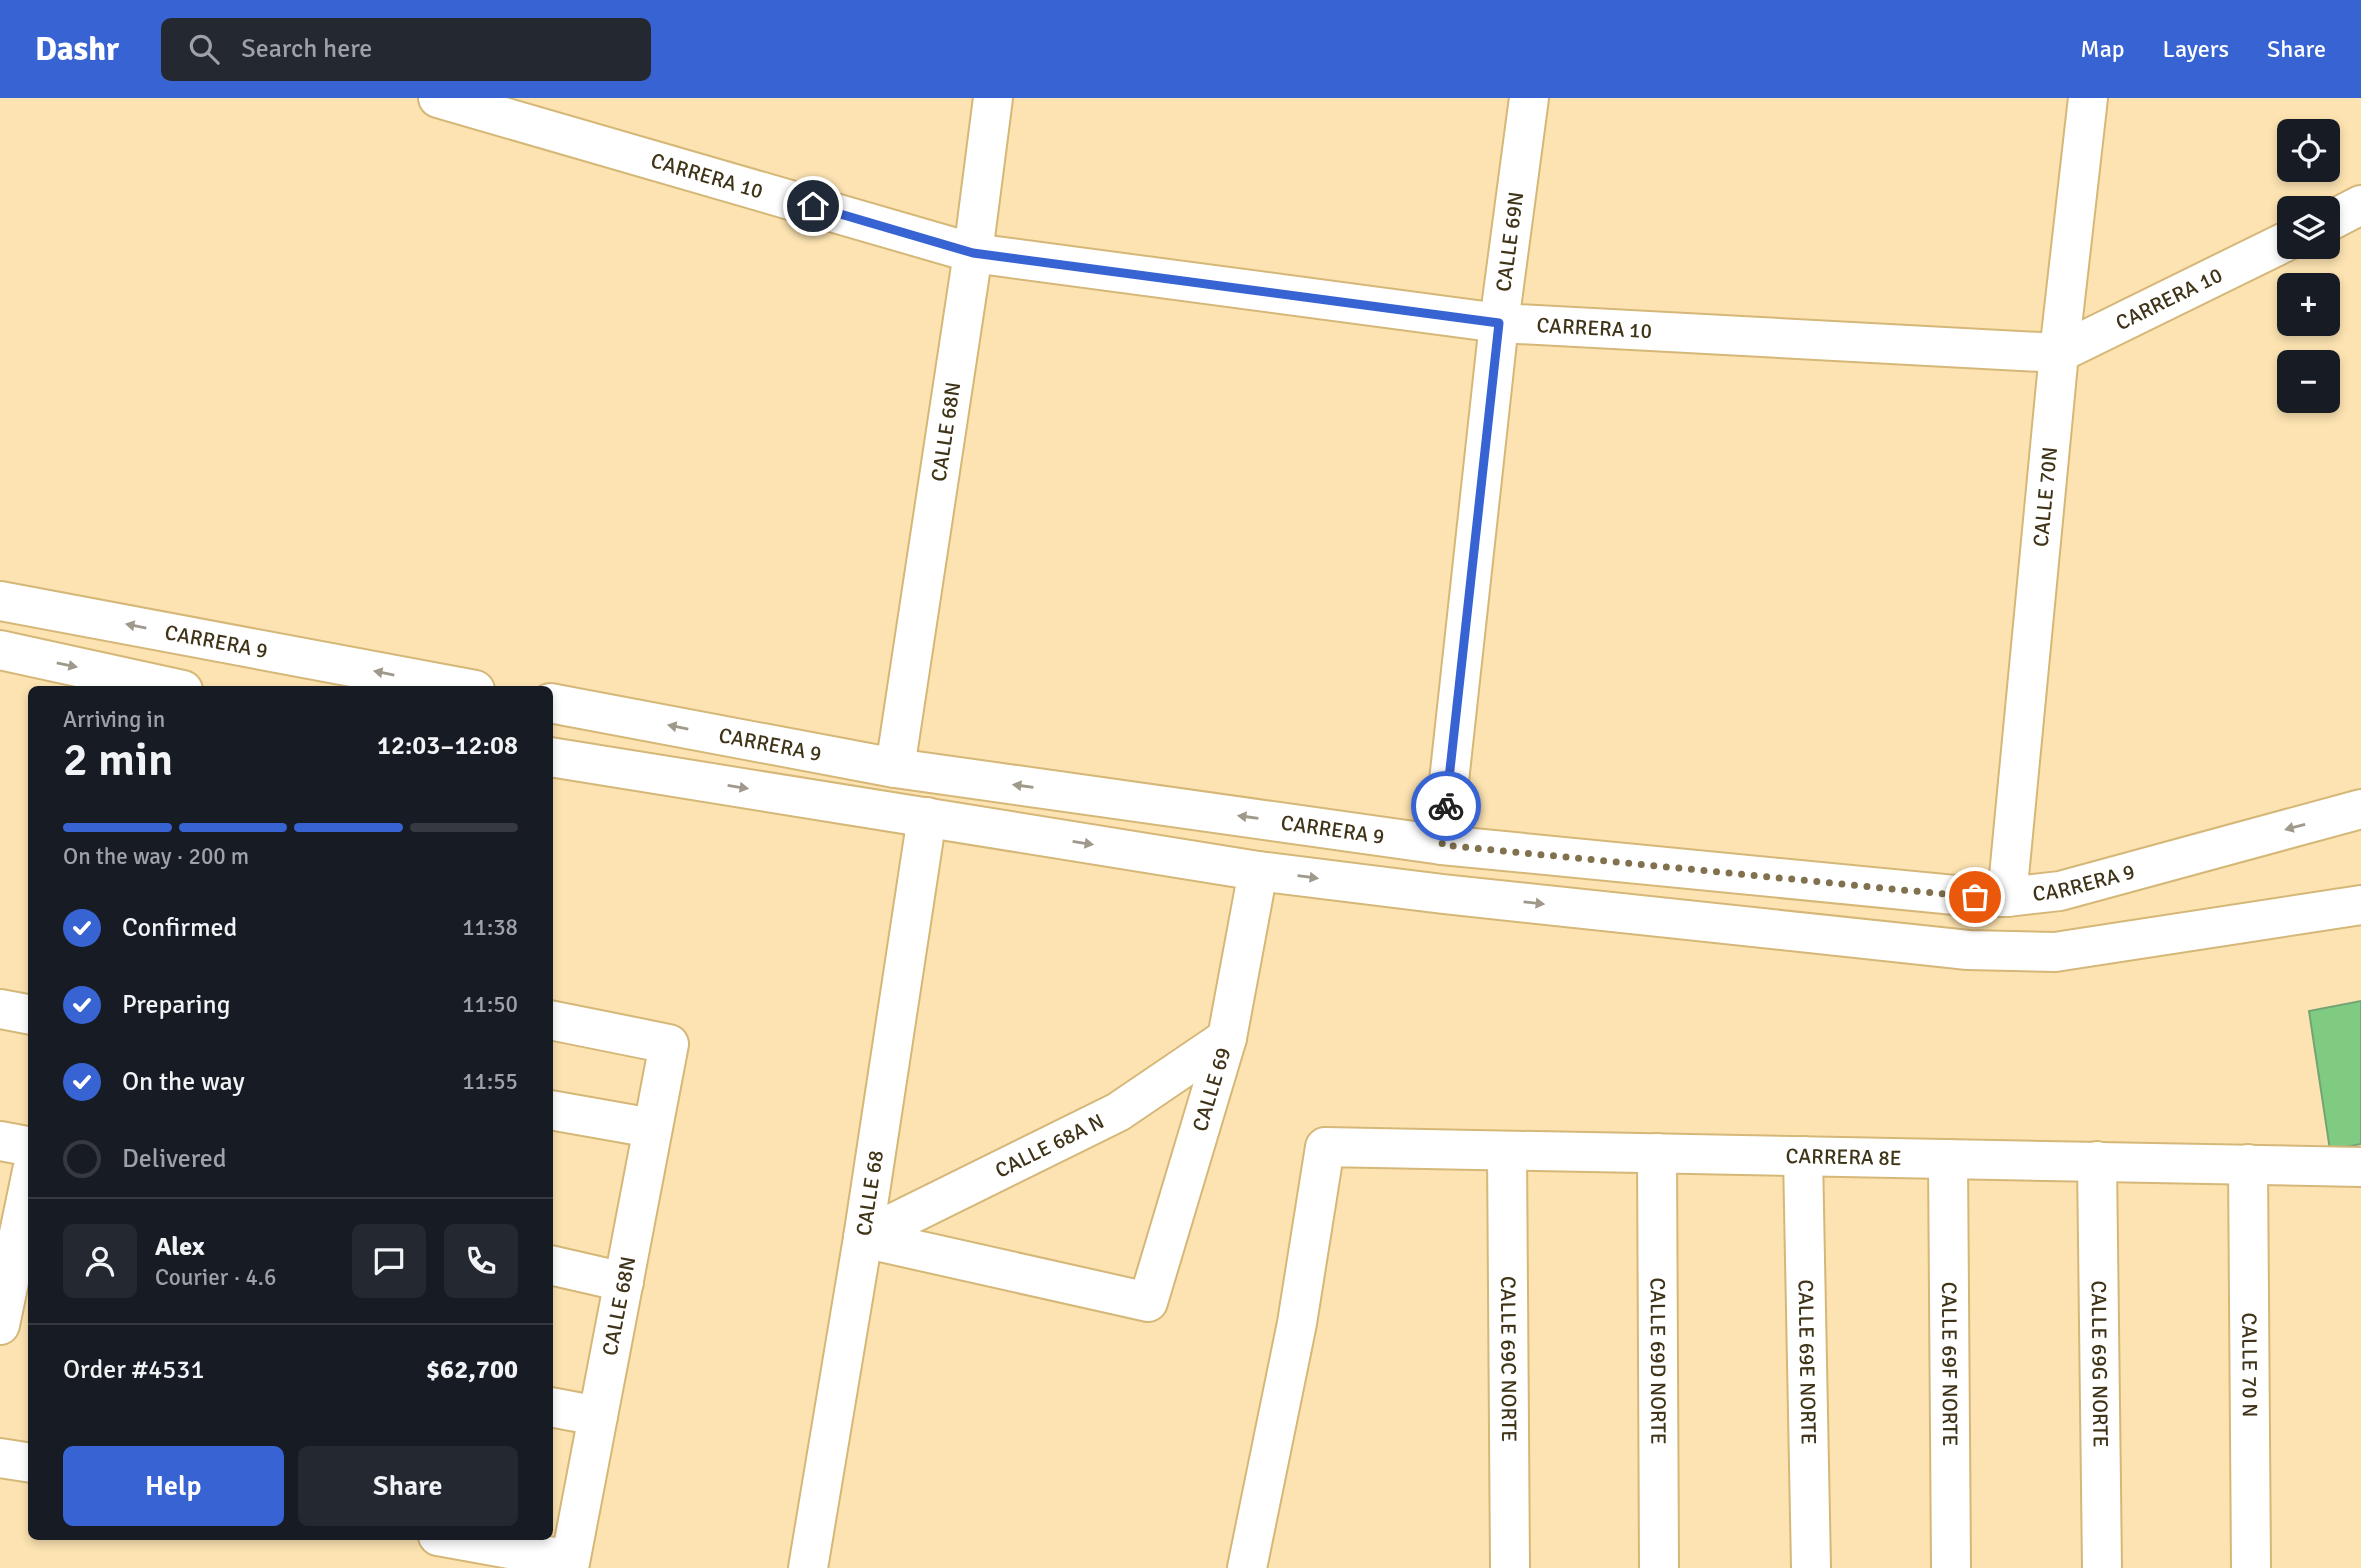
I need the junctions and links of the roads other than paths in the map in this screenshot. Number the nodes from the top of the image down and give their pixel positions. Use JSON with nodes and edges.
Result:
{"nodes":[{"id":1,"x":438,"y":98,"type":"edge"},
{"id":2,"x":993,"y":98,"type":"edge"},
{"id":3,"x":1529,"y":98,"type":"edge"},
{"id":4,"x":2088,"y":98,"type":"edge"},
{"id":5,"x":2361,"y":205,"type":"edge"},
{"id":6,"x":2340,"y":216,"type":"edge"},
{"id":7,"x":2277,"y":246,"type":"edge"},
{"id":8,"x":973,"y":253,"type":"junction"},
{"id":9,"x":1499,"y":323,"type":"junction"},
{"id":10,"x":2059,"y":353,"type":"junction"},
{"id":11,"x":0,"y":601,"type":"edge"},
{"id":12,"x":0,"y":650,"type":"edge"},
{"id":13,"x":165,"y":686,"type":"edge"},
{"id":14,"x":454,"y":686,"type":"edge"},
{"id":15,"x":553,"y":704,"type":"edge"},
{"id":16,"x":553,"y":757,"type":"edge"},
{"id":17,"x":895,"y":768,"type":"junction"},
{"id":18,"x":2361,"y":809,"type":"edge"},
{"id":19,"x":927,"y":817,"type":"junction"},
{"id":20,"x":1442,"y":845,"type":"junction"},
{"id":21,"x":1258,"y":871,"type":"junction"},
{"id":22,"x":2007,"y":897,"type":"junction"},
{"id":23,"x":2361,"y":905,"type":"edge"},
{"id":24,"x":0,"y":1009,"type":"edge"},
{"id":25,"x":28,"y":1014,"type":"edge"},
{"id":26,"x":553,"y":1021,"type":"edge"},
{"id":27,"x":1227,"y":1038,"type":"junction"},
{"id":28,"x":553,"y":1111,"type":"edge"},
{"id":29,"x":652,"y":1128,"type":"junction"},
{"id":30,"x":0,"y":1141,"type":"edge"},
{"id":31,"x":28,"y":1146,"type":"edge"},
{"id":32,"x":1507,"y":1151,"type":"junction"},
{"id":33,"x":1657,"y":1153,"type":"junction"},
{"id":34,"x":1803,"y":1156,"type":"junction"},
{"id":35,"x":1948,"y":1159,"type":"junction"},
{"id":36,"x":2098,"y":1161,"type":"junction"},
{"id":37,"x":2248,"y":1164,"type":"junction"},
{"id":38,"x":2361,"y":1167,"type":"edge"},
{"id":39,"x":28,"y":1195,"type":"edge"},
{"id":40,"x":863,"y":1238,"type":"junction"},
{"id":41,"x":553,"y":1266,"type":"edge"},
{"id":42,"x":624,"y":1282,"type":"junction"},
{"id":43,"x":9,"y":1310,"type":"edge"},
{"id":44,"x":553,"y":1408,"type":"edge"},
{"id":45,"x":597,"y":1416,"type":"junction"},
{"id":46,"x":0,"y":1458,"type":"edge"},
{"id":47,"x":28,"y":1463,"type":"edge"},
{"id":48,"x":457,"y":1540,"type":"edge"},
{"id":49,"x":570,"y":1564,"type":"edge"},
{"id":50,"x":808,"y":1568,"type":"edge"},
{"id":51,"x":1247,"y":1568,"type":"edge"},
{"id":52,"x":1510,"y":1568,"type":"edge"},
{"id":53,"x":1660,"y":1568,"type":"edge"},
{"id":54,"x":1811,"y":1568,"type":"edge"},
{"id":55,"x":1951,"y":1568,"type":"edge"},
{"id":56,"x":2102,"y":1568,"type":"edge"},
{"id":57,"x":2251,"y":1568,"type":"edge"}],
"edges":[{"from":1,"to":8,"type":"street","name":"CARRERA 10"},
{"from":2,"to":8,"type":"street","name":"CALLE 68N"},
{"from":3,"to":9,"type":"street","name":"CALLE 69N"},
{"from":4,"to":10,"type":"street","name":"CALLE 70N"},
{"from":5,"to":6,"type":"street"},
{"from":7,"to":10,"type":"street","name":"CARRERA 10"},
{"from":8,"to":9,"type":"street","name":"CARRERA 10"},
{"from":8,"to":17,"type":"street","name":"CALLE 68N"},
{"from":9,"to":10,"type":"street","name":"CARRERA 10"},
{"from":9,"to":20,"type":"street","name":"CALLE 69N"},
{"from":10,"to":22,"type":"street","name":"CALLE 70N"},
{"from":14,"to":11,"type":"street","name":"CARRERA 9","one_way":true},
{"from":12,"to":13,"type":"street","one_way":true},
{"from":17,"to":15,"type":"street","name":"CARRERA 9","one_way":true},
{"from":16,"to":19,"type":"street","one_way":true},
{"from":20,"to":17,"type":"street","name":"CARRERA 9","one_way":true},
{"from":18,"to":22,"type":"street","name":"CARRERA 9","one_way":true},
{"from":19,"to":21,"type":"street","one_way":true},
{"from":19,"to":40,"type":"street","name":"CALLE 68"},
{"from":20,"to":22,"type":"street","name":"CARRERA 9"},
{"from":21,"to":23,"type":"street","one_way":true},
{"from":21,"to":27,"type":"street","name":"CALLE 69"},
{"from":24,"to":25,"type":"street"},
{"from":26,"to":29,"type":"street","name":"CALLE 68N"},
{"from":27,"to":40,"type":"street","name":"CALLE 68A N"},
{"from":27,"to":40,"type":"street","name":"CALLE 69"},
{"from":28,"to":29,"type":"street"},
{"from":29,"to":42,"type":"street","name":"CALLE 68N"},
{"from":30,"to":31,"type":"street"},
{"from":32,"to":33,"type":"street","name":"CARRERA 8E"},
{"from":32,"to":51,"type":"street","name":"CARRERA 8E"},
{"from":32,"to":52,"type":"street","name":"CALLE 69C NORTE"},
{"from":33,"to":34,"type":"street","name":"CARRERA 8E"},
{"from":33,"to":53,"type":"street","name":"CALLE 69D NORTE"},
{"from":34,"to":35,"type":"street","name":"CARRERA 8E"},
{"from":34,"to":54,"type":"street","name":"CALLE 69E NORTE"},
{"from":35,"to":36,"type":"street","name":"CARRERA 8E"},
{"from":35,"to":55,"type":"street","name":"CALLE 69F NORTE"},
{"from":36,"to":37,"type":"street","name":"CARRERA 8E"},
{"from":36,"to":56,"type":"street","name":"CALLE 69G NORTE"},
{"from":37,"to":38,"type":"street","name":"CARRERA 8E"},
{"from":37,"to":57,"type":"street","name":"CALLE 70 N"},
{"from":39,"to":43,"type":"street"},
{"from":40,"to":50,"type":"street","name":"CALLE 68"},
{"from":41,"to":42,"type":"street"},
{"from":42,"to":45,"type":"street","name":"CALLE 68N"},
{"from":44,"to":45,"type":"street"},
{"from":45,"to":49,"type":"street","name":"CALLE 68N"},
{"from":46,"to":47,"type":"street"},
{"from":48,"to":49,"type":"street"}]}
